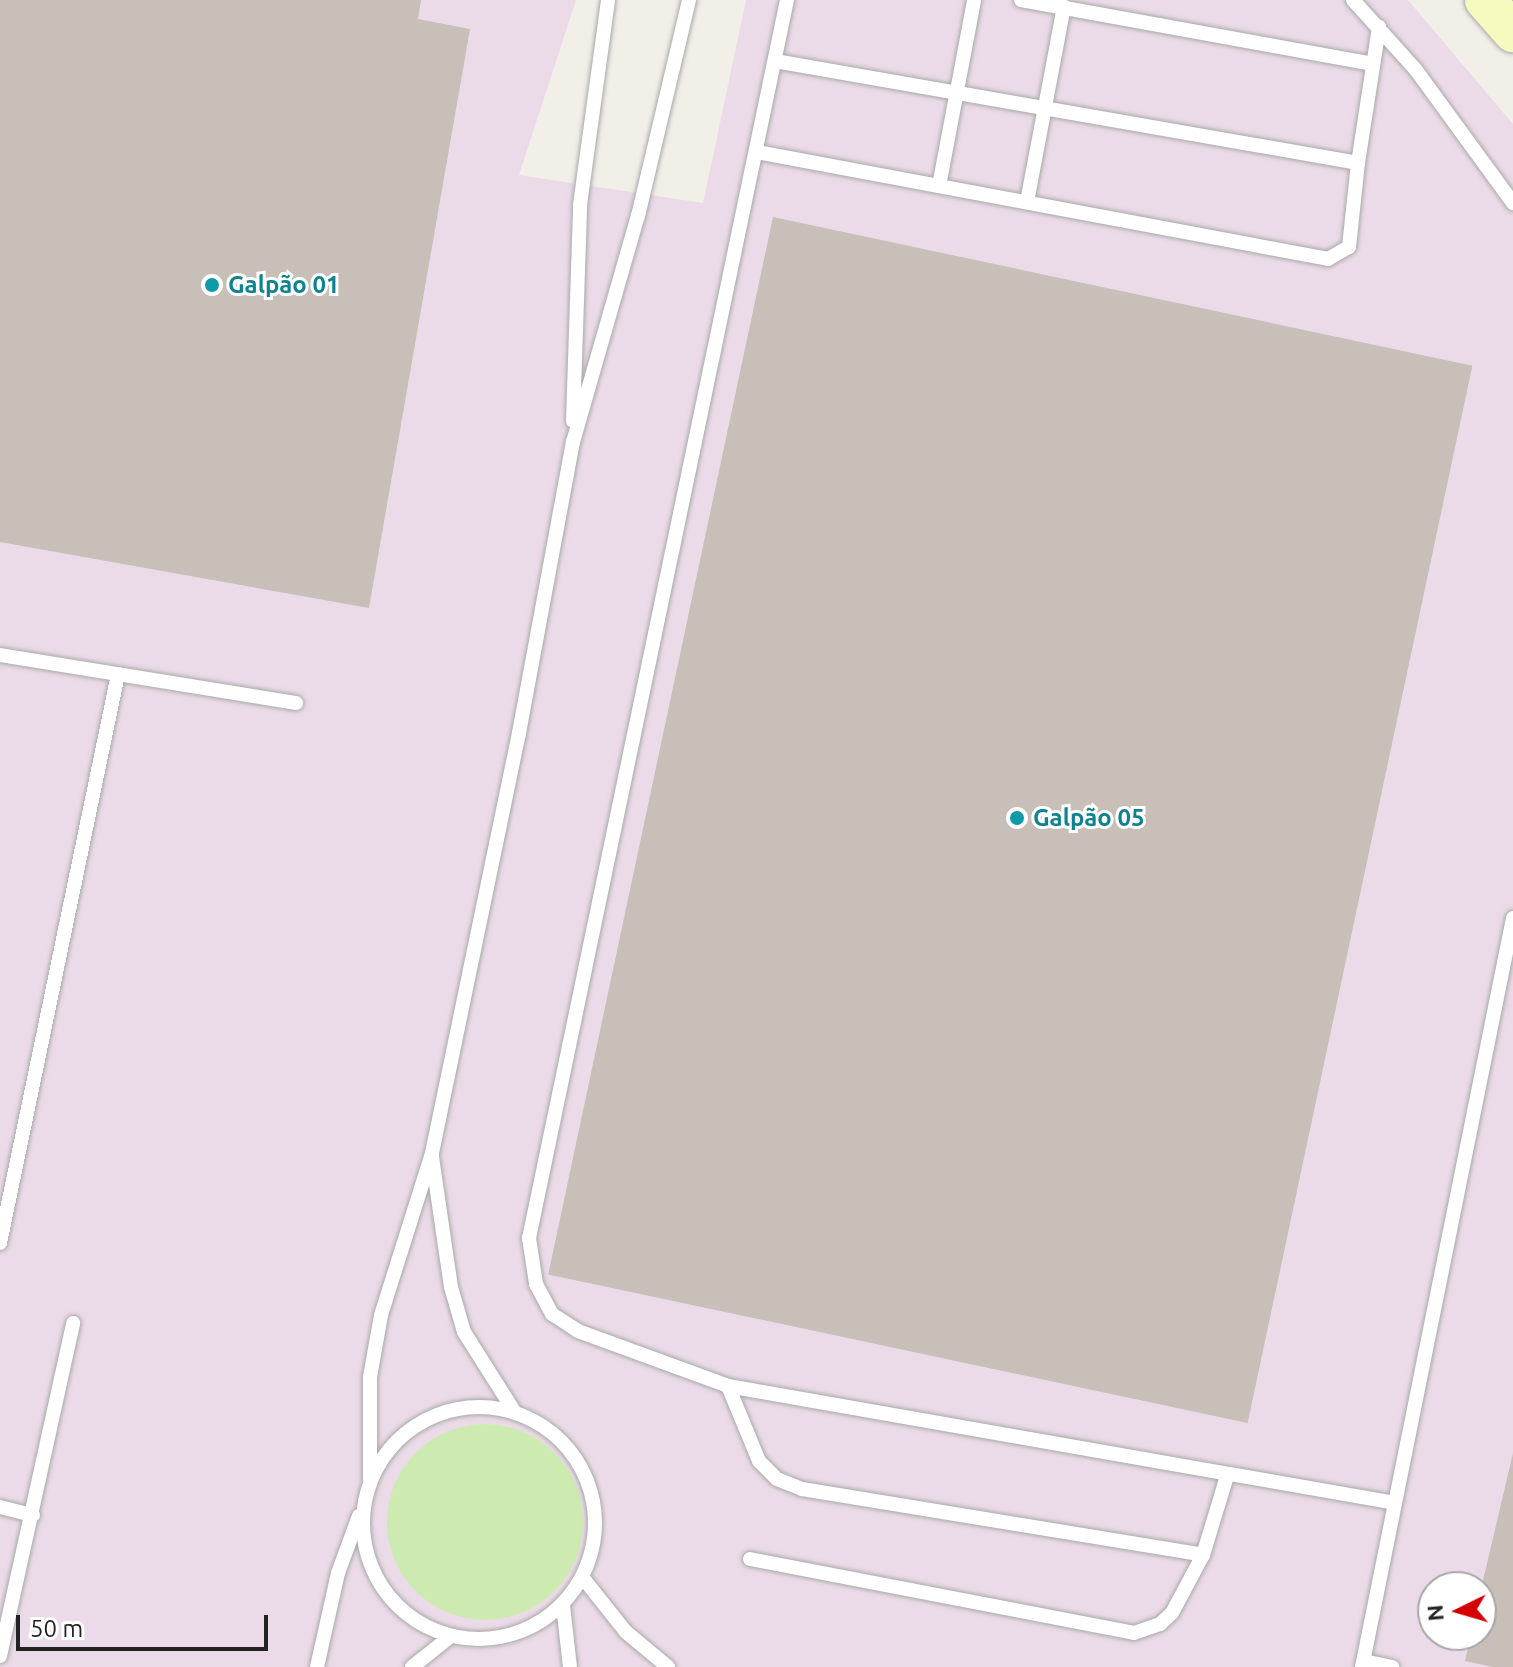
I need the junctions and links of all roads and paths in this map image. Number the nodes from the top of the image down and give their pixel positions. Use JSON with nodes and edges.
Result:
{"nodes":[{"id":1,"x":608,"y":0,"type":"edge"},
{"id":2,"x":689,"y":0,"type":"edge"},
{"id":3,"x":787,"y":0,"type":"edge"},
{"id":4,"x":974,"y":0,"type":"edge"},
{"id":5,"x":1021,"y":0,"type":"edge"},
{"id":6,"x":1353,"y":0,"type":"edge"},
{"id":7,"x":1485,"y":0,"type":"edge"},
{"id":8,"x":1064,"y":6,"type":"junction"},
{"id":9,"x":1379,"y":27,"type":"junction"},
{"id":10,"x":1513,"y":32,"type":"edge"},
{"id":11,"x":775,"y":61,"type":"junction"},
{"id":12,"x":1373,"y":64,"type":"junction"},
{"id":13,"x":959,"y":93,"type":"junction"},
{"id":14,"x":1043,"y":107,"type":"junction"},
{"id":15,"x":757,"y":152,"type":"junction"},
{"id":16,"x":1358,"y":163,"type":"junction"},
{"id":17,"x":939,"y":186,"type":"junction"},
{"id":18,"x":1027,"y":202,"type":"junction"},
{"id":19,"x":1513,"y":203,"type":"edge"},
{"id":20,"x":573,"y":442,"type":"junction"},
{"id":21,"x":0,"y":655,"type":"edge"},
{"id":22,"x":118,"y":674,"type":"junction"},
{"id":23,"x":296,"y":703,"type":"dead end"},
{"id":24,"x":1513,"y":918,"type":"edge"},
{"id":25,"x":432,"y":1153,"type":"junction"},
{"id":26,"x":0,"y":1243,"type":"edge"},
{"id":27,"x":73,"y":1323,"type":"dead end"},
{"id":28,"x":728,"y":1386,"type":"junction"},
{"id":29,"x":514,"y":1411,"type":"junction"},
{"id":30,"x":1227,"y":1476,"type":"junction"},
{"id":31,"x":370,"y":1479,"type":"junction"},
{"id":32,"x":1395,"y":1503,"type":"junction"},
{"id":33,"x":364,"y":1504,"type":"junction"},
{"id":34,"x":0,"y":1507,"type":"edge"},
{"id":35,"x":33,"y":1515,"type":"junction"},
{"id":36,"x":1203,"y":1555,"type":"junction"},
{"id":37,"x":750,"y":1559,"type":"dead end"},
{"id":38,"x":583,"y":1578,"type":"junction"},
{"id":39,"x":563,"y":1605,"type":"junction"},
{"id":40,"x":451,"y":1636,"type":"junction"},
{"id":41,"x":0,"y":1656,"type":"edge"},
{"id":42,"x":1363,"y":1664,"type":"edge"},
{"id":43,"x":317,"y":1667,"type":"edge"},
{"id":44,"x":412,"y":1667,"type":"edge"},
{"id":45,"x":570,"y":1667,"type":"edge"},
{"id":46,"x":668,"y":1667,"type":"edge"},
{"id":47,"x":1392,"y":1667,"type":"edge"}],
"edges":[{"from":1,"to":20,"type":"lane"},
{"from":2,"to":20,"type":"lane"},
{"from":3,"to":11,"type":"lane"},
{"from":4,"to":13,"type":"lane"},
{"from":5,"to":8,"type":"lane"},
{"from":6,"to":9,"type":"lane"},
{"from":7,"to":10,"type":"street"},
{"from":8,"to":12,"type":"lane"},
{"from":8,"to":14,"type":"lane"},
{"from":9,"to":12,"type":"lane"},
{"from":9,"to":19,"type":"lane"},
{"from":11,"to":13,"type":"lane"},
{"from":11,"to":15,"type":"lane"},
{"from":12,"to":16,"type":"lane"},
{"from":13,"to":14,"type":"lane"},
{"from":13,"to":17,"type":"lane"},
{"from":14,"to":16,"type":"lane"},
{"from":14,"to":18,"type":"lane"},
{"from":15,"to":17,"type":"lane"},
{"from":15,"to":28,"type":"lane"},
{"from":16,"to":18,"type":"lane"},
{"from":17,"to":18,"type":"lane"},
{"from":20,"to":25,"type":"lane"},
{"from":21,"to":22,"type":"lane"},
{"from":22,"to":23,"type":"lane"},
{"from":22,"to":26,"type":"lane"},
{"from":24,"to":32,"type":"lane"},
{"from":25,"to":29,"type":"lane"},
{"from":25,"to":31,"type":"lane"},
{"from":27,"to":35,"type":"lane"},
{"from":28,"to":30,"type":"lane"},
{"from":28,"to":36,"type":"lane"},
{"from":29,"to":31,"type":"lane"},
{"from":29,"to":38,"type":"lane"},
{"from":30,"to":32,"type":"lane"},
{"from":30,"to":36,"type":"lane"},
{"from":31,"to":33,"type":"lane"},
{"from":32,"to":42,"type":"lane"},
{"from":33,"to":40,"type":"lane"},
{"from":33,"to":43,"type":"lane"},
{"from":34,"to":35,"type":"lane"},
{"from":35,"to":41,"type":"lane"},
{"from":36,"to":37,"type":"lane"},
{"from":38,"to":39,"type":"lane"},
{"from":38,"to":46,"type":"lane"},
{"from":39,"to":40,"type":"lane"},
{"from":39,"to":45,"type":"lane"},
{"from":40,"to":44,"type":"lane"},
{"from":42,"to":47,"type":"lane"}]}
